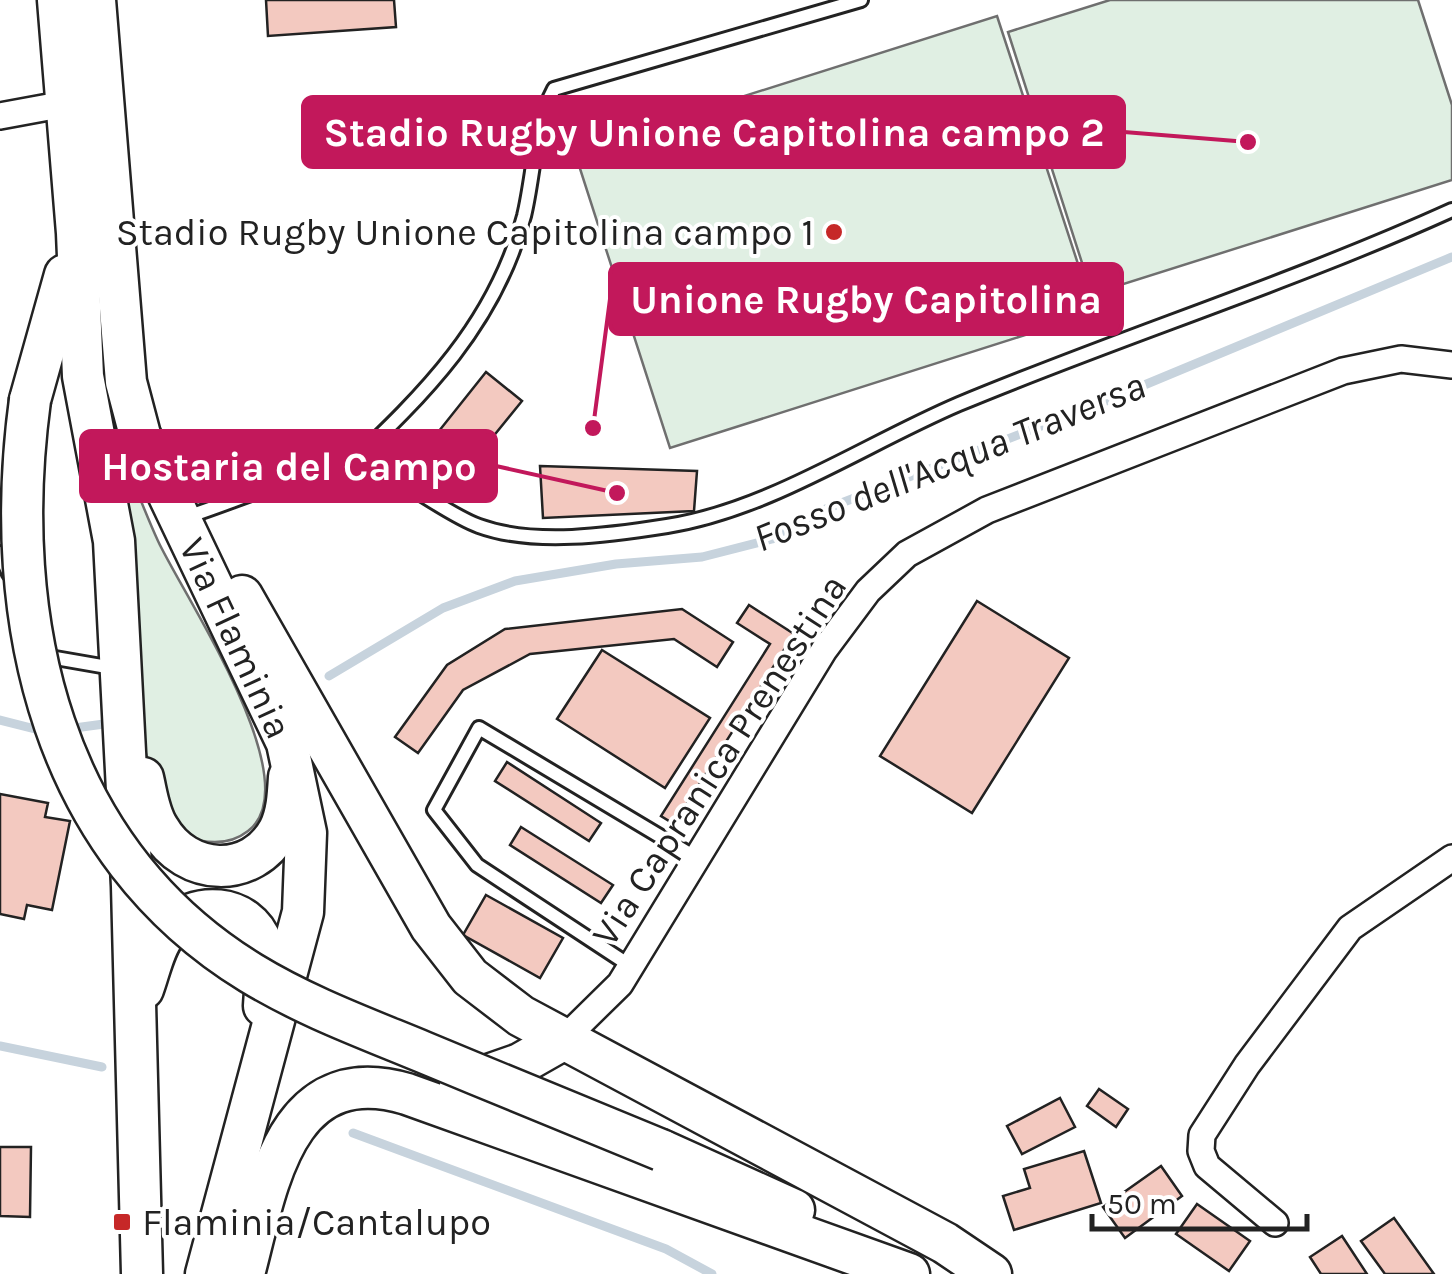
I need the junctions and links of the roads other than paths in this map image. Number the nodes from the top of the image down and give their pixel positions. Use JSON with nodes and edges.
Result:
{"nodes":[{"id":1,"x":58,"y":0,"type":"edge"},
{"id":2,"x":95,"y":0,"type":"edge"},
{"id":3,"x":860,"y":0,"type":"edge"},
{"id":4,"x":64,"y":104,"type":"junction"},
{"id":5,"x":0,"y":116,"type":"edge"},
{"id":6,"x":1452,"y":210,"type":"edge"},
{"id":7,"x":77,"y":233,"type":"junction"},
{"id":8,"x":1452,"y":364,"type":"edge"},
{"id":9,"x":346,"y":468,"type":"junction"},
{"id":10,"x":189,"y":536,"type":"junction"},
{"id":11,"x":0,"y":553,"type":"edge"},
{"id":12,"x":10,"y":594,"type":"dead end"},
{"id":13,"x":16,"y":638,"type":"dead end"},
{"id":14,"x":120,"y":669,"type":"junction"},
{"id":15,"x":124,"y":727,"type":"junction"},
{"id":16,"x":288,"y":743,"type":"junction"},
{"id":17,"x":1452,"y":858,"type":"edge"},
{"id":18,"x":698,"y":859,"type":"junction"},
{"id":19,"x":632,"y":966,"type":"junction"},
{"id":20,"x":134,"y":1012,"type":"junction"},
{"id":21,"x":564,"y":1039,"type":"junction"},
{"id":22,"x":263,"y":1056,"type":"junction"},
{"id":23,"x":406,"y":1094,"type":"junction"},
{"id":24,"x":1275,"y":1223,"type":"dead end"},
{"id":25,"x":142,"y":1274,"type":"edge"},
{"id":26,"x":206,"y":1274,"type":"edge"},
{"id":27,"x":244,"y":1274,"type":"edge"},
{"id":28,"x":909,"y":1274,"type":"edge"},
{"id":29,"x":922,"y":1274,"type":"edge"},
{"id":30,"x":991,"y":1274,"type":"edge"}],
"edges":[{"from":1,"to":4,"type":"main road","name":"Via Flaminia"},
{"from":2,"to":10,"type":"main road","name":"Via Flaminia"},
{"from":3,"to":9,"type":"lane"},
{"from":4,"to":5,"type":"street"},
{"from":4,"to":7,"type":"main road","name":"Via Flaminia"},
{"from":6,"to":9,"type":"lane"},
{"from":7,"to":14,"type":"main road","name":"Via Flaminia"},
{"from":7,"to":29,"type":"main road","bridge":true},
{"from":8,"to":18,"type":"street","name":"Via Capranica Prenestina"},
{"from":9,"to":10,"type":"lane"},
{"from":10,"to":16,"type":"main road","name":"Via Flaminia"},
{"from":10,"to":21,"type":"main road"},
{"from":11,"to":12,"type":"lane"},
{"from":13,"to":14,"type":"lane"},
{"from":14,"to":15,"type":"main road","name":"Via Flaminia"},
{"from":15,"to":16,"type":"main road"},
{"from":15,"to":20,"type":"main road","name":"Via Flaminia"},
{"from":16,"to":22,"type":"main road","name":"Via Flaminia"},
{"from":17,"to":24,"type":"street"},
{"from":18,"to":19,"type":"street","name":"Via Capranica Prenestina"},
{"from":18,"to":19,"type":"lane"},
{"from":19,"to":21,"type":"street","name":"Via Capranica Prenestina"},
{"from":20,"to":22,"type":"main road"},
{"from":20,"to":25,"type":"main road","name":"Via Flaminia"},
{"from":21,"to":23,"type":"main road"},
{"from":21,"to":30,"type":"main road"},
{"from":22,"to":26,"type":"main road","name":"Via Flaminia"},
{"from":23,"to":27,"type":"main road"},
{"from":23,"to":28,"type":"main road"}]}
